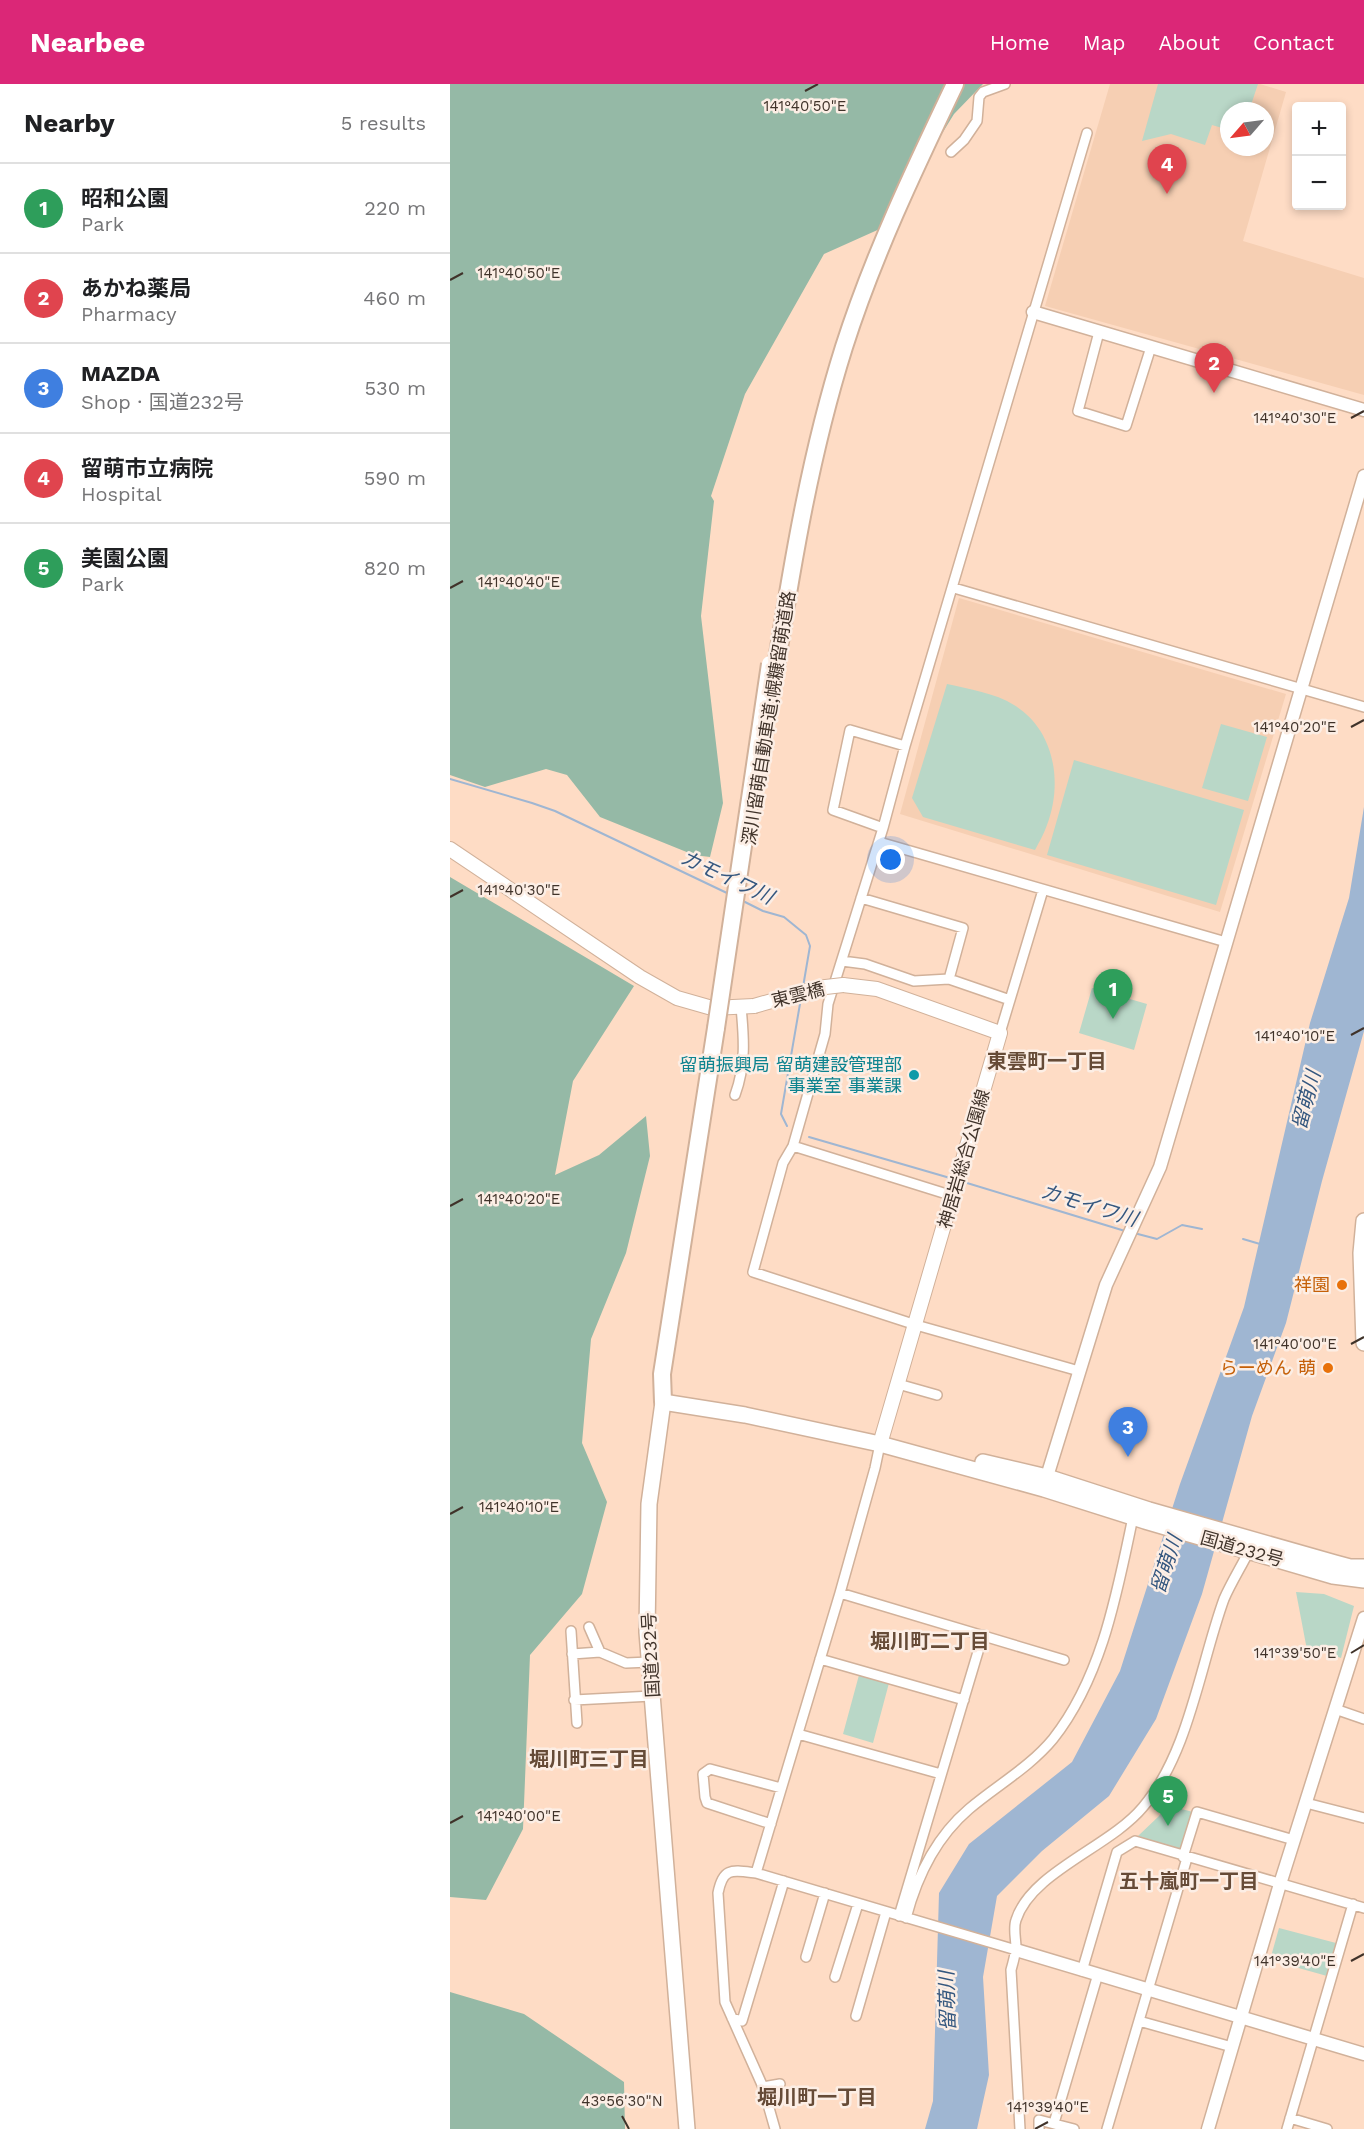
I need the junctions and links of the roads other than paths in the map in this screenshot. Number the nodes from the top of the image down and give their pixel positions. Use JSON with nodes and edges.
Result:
{"nodes":[{"id":1,"x":944,"y":84,"type":"edge"},
{"id":2,"x":955,"y":84,"type":"edge"},
{"id":3,"x":1005,"y":84,"type":"edge"},
{"id":4,"x":1087,"y":133,"type":"dead end"},
{"id":5,"x":951,"y":152,"type":"dead end"},
{"id":6,"x":1034,"y":312,"type":"junction"},
{"id":7,"x":1099,"y":332,"type":"junction"},
{"id":8,"x":1150,"y":347,"type":"junction"},
{"id":9,"x":1364,"y":410,"type":"edge"},
{"id":10,"x":1364,"y":476,"type":"edge"},
{"id":11,"x":954,"y":588,"type":"junction"},
{"id":12,"x":773,"y":666,"type":"junction"},
{"id":13,"x":1301,"y":688,"type":"junction"},
{"id":14,"x":1364,"y":707,"type":"edge"},
{"id":15,"x":906,"y":746,"type":"junction"},
{"id":16,"x":883,"y":828,"type":"junction"},
{"id":17,"x":879,"y":842,"type":"junction"},
{"id":18,"x":450,"y":849,"type":"edge"},
{"id":19,"x":1043,"y":890,"type":"junction"},
{"id":20,"x":861,"y":898,"type":"junction"},
{"id":21,"x":1226,"y":942,"type":"junction"},
{"id":22,"x":842,"y":961,"type":"junction"},
{"id":23,"x":949,"y":979,"type":"junction"},
{"id":24,"x":1010,"y":1000,"type":"junction"},
{"id":25,"x":747,"y":1006,"type":"junction"},
{"id":26,"x":1000,"y":1033,"type":"junction"},
{"id":27,"x":735,"y":1095,"type":"dead end"},
{"id":28,"x":793,"y":1146,"type":"junction"},
{"id":29,"x":953,"y":1196,"type":"junction"},
{"id":30,"x":1364,"y":1221,"type":"edge"},
{"id":31,"x":1363,"y":1273,"type":"edge"},
{"id":32,"x":916,"y":1325,"type":"junction"},
{"id":33,"x":1364,"y":1343,"type":"edge"},
{"id":34,"x":1079,"y":1371,"type":"junction"},
{"id":35,"x":898,"y":1384,"type":"junction"},
{"id":36,"x":937,"y":1395,"type":"dead end"},
{"id":37,"x":663,"y":1402,"type":"junction"},
{"id":38,"x":880,"y":1444,"type":"junction"},
{"id":39,"x":1046,"y":1483,"type":"junction"},
{"id":40,"x":1142,"y":1516,"type":"junction"},
{"id":41,"x":1241,"y":1544,"type":"junction"},
{"id":42,"x":1364,"y":1567,"type":"edge"},
{"id":43,"x":1364,"y":1580,"type":"edge"},
{"id":44,"x":840,"y":1593,"type":"junction"},
{"id":45,"x":1364,"y":1618,"type":"edge"},
{"id":46,"x":589,"y":1627,"type":"dead end"},
{"id":47,"x":571,"y":1631,"type":"dead end"},
{"id":48,"x":983,"y":1635,"type":"junction"},
{"id":49,"x":600,"y":1652,"type":"junction"},
{"id":50,"x":572,"y":1654,"type":"junction"},
{"id":51,"x":820,"y":1659,"type":"junction"},
{"id":52,"x":1064,"y":1660,"type":"dead end"},
{"id":53,"x":650,"y":1662,"type":"junction"},
{"id":54,"x":652,"y":1696,"type":"junction"},
{"id":55,"x":574,"y":1700,"type":"junction"},
{"id":56,"x":963,"y":1700,"type":"junction"},
{"id":57,"x":1335,"y":1709,"type":"junction"},
{"id":58,"x":1364,"y":1719,"type":"edge"},
{"id":59,"x":577,"y":1723,"type":"dead end"},
{"id":60,"x":798,"y":1734,"type":"junction"},
{"id":61,"x":941,"y":1774,"type":"junction"},
{"id":62,"x":781,"y":1788,"type":"junction"},
{"id":63,"x":1306,"y":1803,"type":"junction"},
{"id":64,"x":1364,"y":1818,"type":"edge"},
{"id":65,"x":771,"y":1824,"type":"junction"},
{"id":66,"x":1294,"y":1840,"type":"junction"},
{"id":67,"x":1185,"y":1857,"type":"junction"},
{"id":68,"x":756,"y":1873,"type":"junction"},
{"id":69,"x":784,"y":1881,"type":"junction"},
{"id":70,"x":1280,"y":1884,"type":"junction"},
{"id":71,"x":825,"y":1893,"type":"junction"},
{"id":72,"x":858,"y":1904,"type":"junction"},
{"id":73,"x":1353,"y":1904,"type":"junction"},
{"id":74,"x":1364,"y":1908,"type":"edge"},
{"id":75,"x":886,"y":1912,"type":"junction"},
{"id":76,"x":905,"y":1918,"type":"junction"},
{"id":77,"x":1013,"y":1949,"type":"junction"},
{"id":78,"x":806,"y":1957,"type":"dead end"},
{"id":79,"x":1082,"y":1971,"type":"junction"},
{"id":80,"x":1098,"y":1974,"type":"junction"},
{"id":81,"x":835,"y":1977,"type":"dead end"},
{"id":82,"x":1148,"y":1989,"type":"junction"},
{"id":83,"x":856,"y":2016,"type":"dead end"},
{"id":84,"x":1240,"y":2017,"type":"junction"},
{"id":85,"x":732,"y":2018,"type":"junction"},
{"id":86,"x":1139,"y":2021,"type":"junction"},
{"id":87,"x":1313,"y":2038,"type":"junction"},
{"id":88,"x":1232,"y":2047,"type":"junction"},
{"id":89,"x":1364,"y":2054,"type":"edge"},
{"id":90,"x":780,"y":2084,"type":"dead end"},
{"id":91,"x":763,"y":2087,"type":"junction"},
{"id":92,"x":1290,"y":2118,"type":"junction"},
{"id":93,"x":1054,"y":2123,"type":"junction"},
{"id":94,"x":687,"y":2129,"type":"edge"},
{"id":95,"x":775,"y":2129,"type":"edge"},
{"id":96,"x":1020,"y":2129,"type":"edge"},
{"id":97,"x":1039,"y":2129,"type":"edge"},
{"id":98,"x":1074,"y":2129,"type":"edge"},
{"id":99,"x":1107,"y":2129,"type":"edge"},
{"id":100,"x":1208,"y":2129,"type":"edge"},
{"id":101,"x":1287,"y":2129,"type":"edge"},
{"id":102,"x":1327,"y":2129,"type":"edge"}],
"edges":[{"from":1,"to":12,"type":"highway","name":"深川留萌自動車道;幌糠留萌道路"},
{"from":2,"to":12,"type":"highway","name":"深川留萌自動車道;幌糠留萌道路"},
{"from":3,"to":5,"type":"street"},
{"from":4,"to":6,"type":"street"},
{"from":6,"to":7,"type":"street"},
{"from":6,"to":11,"type":"street"},
{"from":7,"to":8,"type":"street"},
{"from":7,"to":8,"type":"street"},
{"from":8,"to":9,"type":"street"},
{"from":10,"to":13,"type":"street"},
{"from":11,"to":13,"type":"street"},
{"from":11,"to":15,"type":"street"},
{"from":12,"to":37,"type":"highway","name":"深川留萌自動車道;幌糠留萌道路"},
{"from":13,"to":14,"type":"street"},
{"from":13,"to":21,"type":"street"},
{"from":15,"to":16,"type":"street"},
{"from":15,"to":16,"type":"street"},
{"from":16,"to":17,"type":"street"},
{"from":17,"to":19,"type":"street"},
{"from":17,"to":20,"type":"street"},
{"from":18,"to":25,"type":"main road"},
{"from":19,"to":21,"type":"street"},
{"from":19,"to":24,"type":"street"},
{"from":20,"to":22,"type":"street"},
{"from":20,"to":23,"type":"street"},
{"from":21,"to":34,"type":"street"},
{"from":22,"to":23,"type":"street"},
{"from":22,"to":28,"type":"street"},
{"from":23,"to":24,"type":"street"},
{"from":24,"to":26,"type":"street"},
{"from":25,"to":26,"type":"main road","name":"東雲橋","bridge":true},
{"from":25,"to":27,"type":"street"},
{"from":26,"to":29,"type":"main road","name":"神居岩総合公園線"},
{"from":28,"to":29,"type":"street"},
{"from":28,"to":32,"type":"street"},
{"from":29,"to":32,"type":"main road","name":"神居岩総合公園線"},
{"from":30,"to":31,"type":"highway"},
{"from":31,"to":33,"type":"highway"},
{"from":32,"to":34,"type":"street"},
{"from":32,"to":35,"type":"main road","name":"神居岩総合公園線"},
{"from":34,"to":39,"type":"street"},
{"from":35,"to":36,"type":"street"},
{"from":35,"to":38,"type":"main road","name":"神居岩総合公園線"},
{"from":37,"to":38,"type":"highway","name":"国道232号"},
{"from":37,"to":53,"type":"highway","name":"国道232号"},
{"from":38,"to":39,"type":"highway","name":"国道232号"},
{"from":38,"to":44,"type":"street"},
{"from":39,"to":40,"type":"highway","name":"国道232号"},
{"from":40,"to":41,"type":"highway","name":"国道232号"},
{"from":40,"to":76,"type":"street"},
{"from":41,"to":42,"type":"highway","name":"国道232号"},
{"from":41,"to":43,"type":"highway","name":"国道232号"},
{"from":41,"to":77,"type":"street"},
{"from":44,"to":48,"type":"street"},
{"from":44,"to":51,"type":"street"},
{"from":45,"to":57,"type":"street"},
{"from":46,"to":49,"type":"street"},
{"from":47,"to":50,"type":"street"},
{"from":48,"to":52,"type":"street"},
{"from":48,"to":56,"type":"street"},
{"from":49,"to":50,"type":"street"},
{"from":49,"to":53,"type":"street"},
{"from":50,"to":55,"type":"street"},
{"from":51,"to":56,"type":"street"},
{"from":51,"to":60,"type":"street"},
{"from":53,"to":54,"type":"highway","name":"国道232号"},
{"from":54,"to":55,"type":"street"},
{"from":54,"to":94,"type":"highway","name":"国道232号"},
{"from":55,"to":59,"type":"street"},
{"from":56,"to":61,"type":"street"},
{"from":57,"to":58,"type":"street"},
{"from":57,"to":63,"type":"street"},
{"from":60,"to":61,"type":"street"},
{"from":60,"to":62,"type":"street"},
{"from":61,"to":76,"type":"street"},
{"from":62,"to":65,"type":"street"},
{"from":62,"to":65,"type":"street"},
{"from":63,"to":64,"type":"street"},
{"from":63,"to":66,"type":"street"},
{"from":65,"to":68,"type":"street"},
{"from":66,"to":67,"type":"street"},
{"from":66,"to":70,"type":"street"},
{"from":67,"to":70,"type":"street"},
{"from":67,"to":79,"type":"street"},
{"from":67,"to":82,"type":"street"},
{"from":68,"to":69,"type":"street"},
{"from":68,"to":85,"type":"street"},
{"from":69,"to":71,"type":"street"},
{"from":69,"to":85,"type":"street"},
{"from":70,"to":73,"type":"street"},
{"from":70,"to":84,"type":"street"},
{"from":71,"to":72,"type":"street"},
{"from":71,"to":78,"type":"street"},
{"from":72,"to":75,"type":"street"},
{"from":72,"to":81,"type":"street"},
{"from":73,"to":74,"type":"street"},
{"from":73,"to":87,"type":"street"},
{"from":75,"to":76,"type":"street"},
{"from":75,"to":83,"type":"street"},
{"from":76,"to":77,"type":"street"},
{"from":77,"to":79,"type":"street"},
{"from":77,"to":96,"type":"street"},
{"from":79,"to":80,"type":"street"},
{"from":80,"to":82,"type":"street"},
{"from":80,"to":93,"type":"street"},
{"from":82,"to":84,"type":"street"},
{"from":82,"to":86,"type":"street"},
{"from":84,"to":87,"type":"street"},
{"from":84,"to":88,"type":"street"},
{"from":85,"to":91,"type":"street"},
{"from":86,"to":88,"type":"street"},
{"from":86,"to":99,"type":"street"},
{"from":87,"to":89,"type":"street"},
{"from":87,"to":92,"type":"street"},
{"from":88,"to":100,"type":"street"},
{"from":90,"to":91,"type":"street"},
{"from":91,"to":95,"type":"street"},
{"from":92,"to":101,"type":"street"},
{"from":92,"to":102,"type":"street"},
{"from":93,"to":97,"type":"street"},
{"from":93,"to":98,"type":"street"}]}
